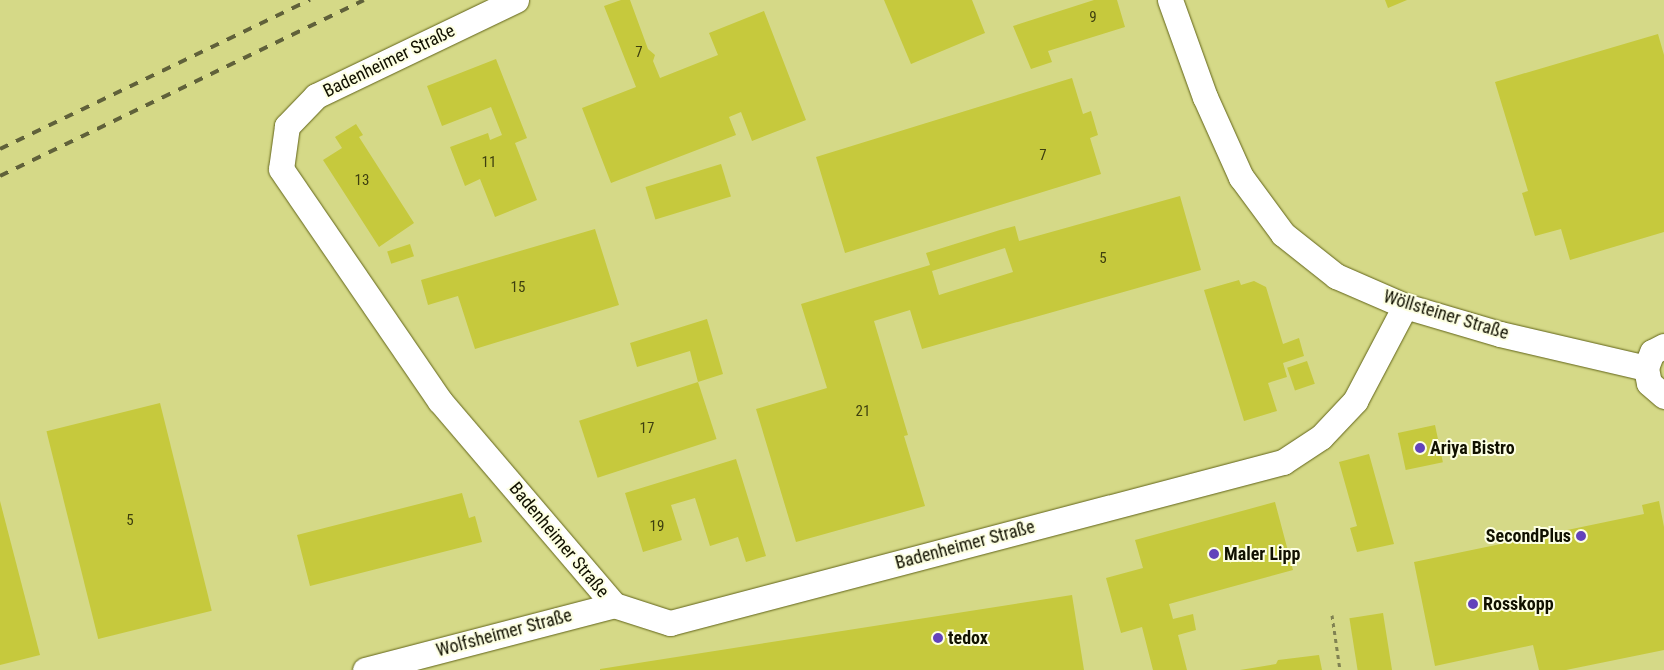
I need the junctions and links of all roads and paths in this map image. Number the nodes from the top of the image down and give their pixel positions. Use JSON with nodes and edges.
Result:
{"nodes":[{"id":1,"x":516,"y":0,"type":"edge"},
{"id":2,"x":1170,"y":0,"type":"edge"},
{"id":3,"x":1405,"y":306,"type":"junction"},
{"id":4,"x":1664,"y":346,"type":"edge"},
{"id":5,"x":1646,"y":368,"type":"junction"},
{"id":6,"x":1664,"y":396,"type":"edge"},
{"id":7,"x":614,"y":605,"type":"junction"},
{"id":8,"x":1332,"y":615,"type":"dead end"},
{"id":9,"x":365,"y":670,"type":"edge"},
{"id":10,"x":1340,"y":670,"type":"edge"}],
"edges":[{"from":1,"to":7,"type":"street","name":"Badenheimer Straße"},
{"from":2,"to":3,"type":"street","name":"Wöllsteiner Straße"},
{"from":3,"to":5,"type":"street","name":"Wöllsteiner Straße"},
{"from":3,"to":7,"type":"street","name":"Badenheimer Straße"},
{"from":4,"to":5,"type":"street"},
{"from":5,"to":6,"type":"street"},
{"from":7,"to":9,"type":"street","name":"Wolfsheimer Straße"},
{"from":8,"to":10,"type":"path"}]}
